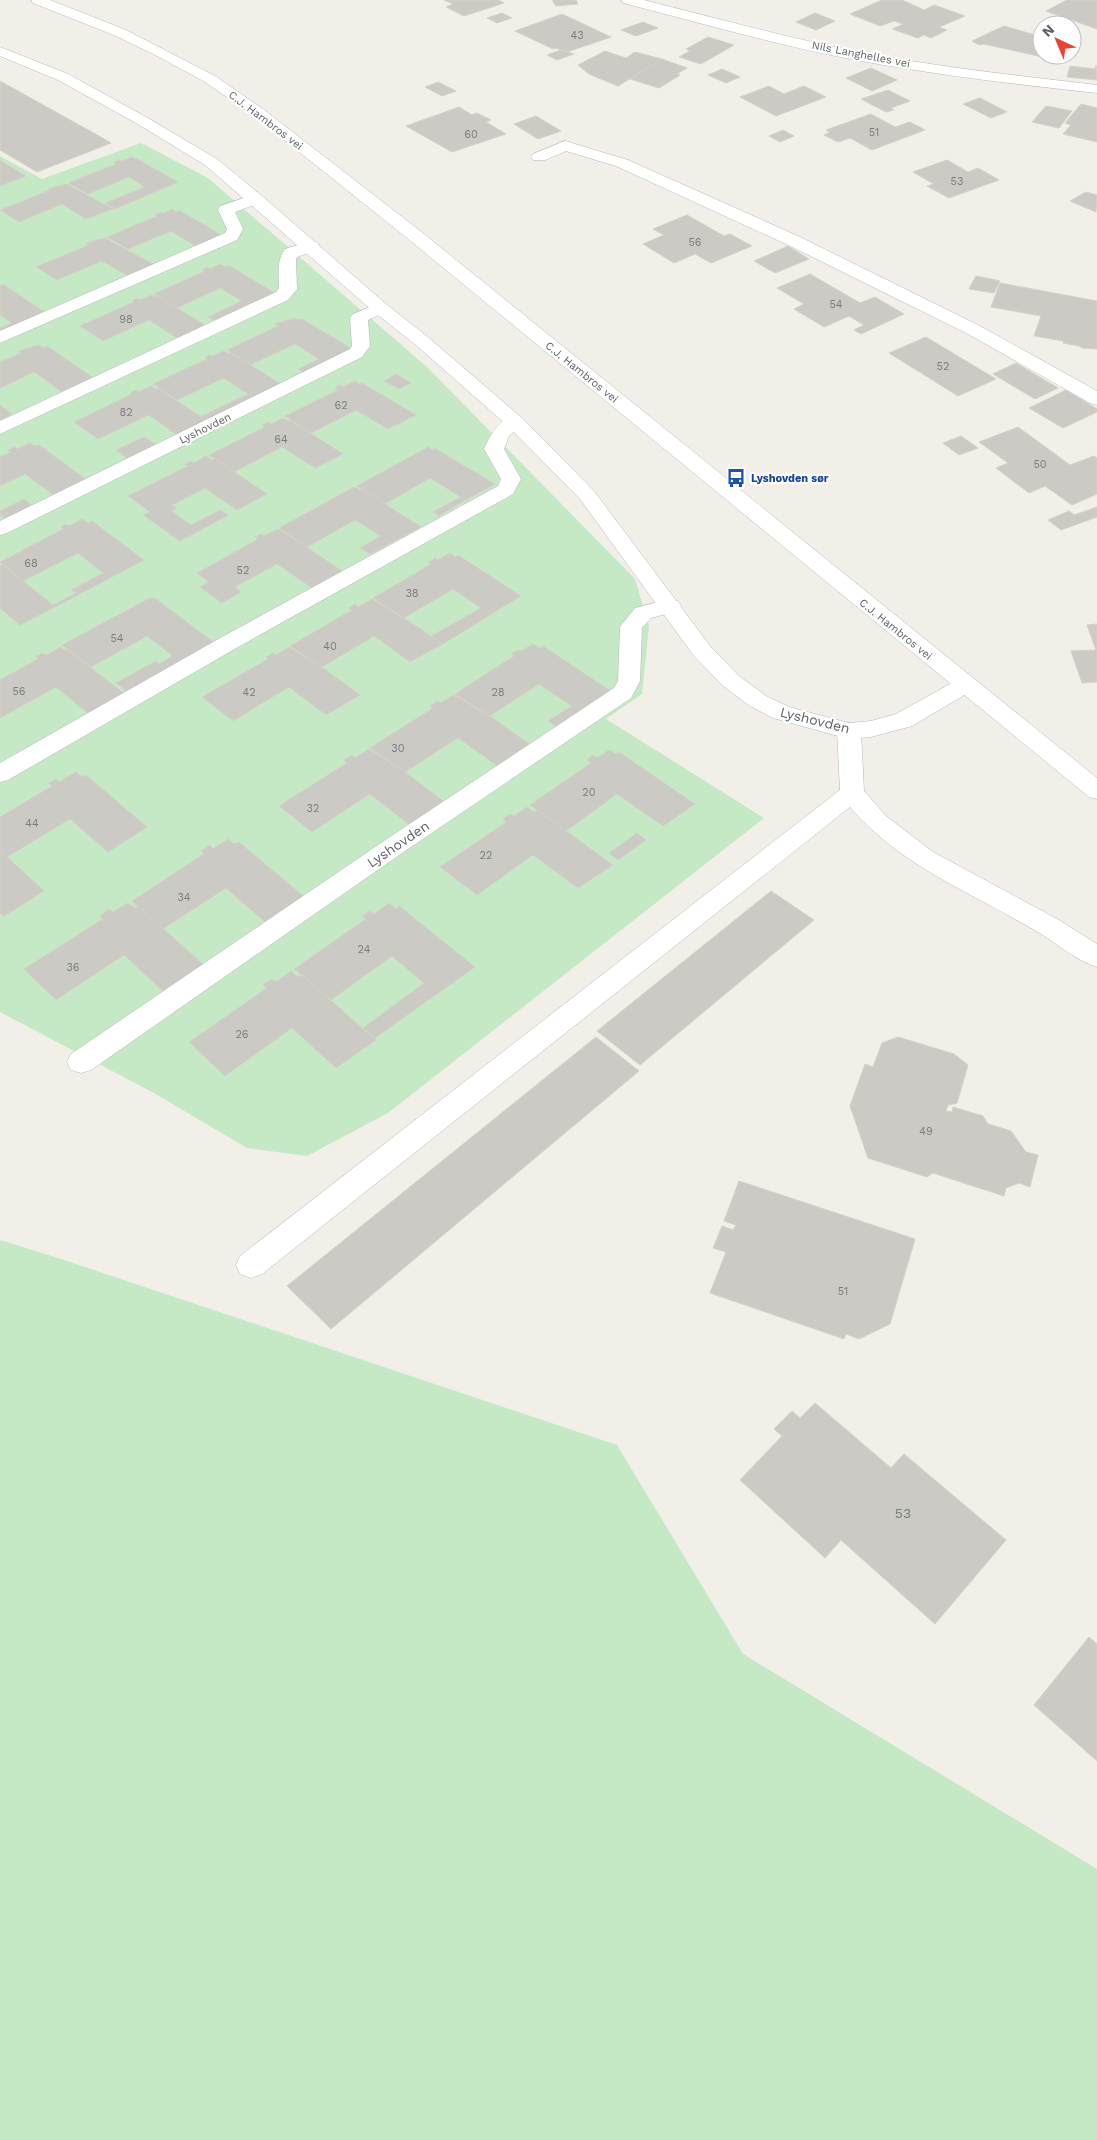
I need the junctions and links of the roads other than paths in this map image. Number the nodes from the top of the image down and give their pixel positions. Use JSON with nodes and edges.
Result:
{"nodes":[{"id":1,"x":38,"y":0,"type":"edge"},
{"id":2,"x":628,"y":0,"type":"edge"},
{"id":3,"x":0,"y":52,"type":"edge"},
{"id":4,"x":1097,"y":89,"type":"edge"},
{"id":5,"x":539,"y":158,"type":"dead end"},
{"id":6,"x":256,"y":198,"type":"junction"},
{"id":7,"x":311,"y":246,"type":"junction"},
{"id":8,"x":380,"y":308,"type":"junction"},
{"id":9,"x":0,"y":338,"type":"edge"},
{"id":10,"x":1097,"y":399,"type":"edge"},
{"id":11,"x":515,"y":422,"type":"junction"},
{"id":12,"x":0,"y":428,"type":"edge"},
{"id":13,"x":0,"y":529,"type":"edge"},
{"id":14,"x":670,"y":606,"type":"junction"},
{"id":15,"x":965,"y":685,"type":"junction"},
{"id":16,"x":849,"y":731,"type":"junction"},
{"id":17,"x":0,"y":774,"type":"edge"},
{"id":18,"x":1097,"y":791,"type":"edge"},
{"id":19,"x":852,"y":793,"type":"junction"},
{"id":20,"x":1097,"y":957,"type":"edge"},
{"id":21,"x":81,"y":1062,"type":"dead end"},
{"id":22,"x":251,"y":1265,"type":"dead end"}],
"edges":[{"from":1,"to":15,"type":"street","name":"C.J. Hambros vei"},
{"from":2,"to":4,"type":"street","name":"Nils Langhelles vei"},
{"from":3,"to":6,"type":"street","name":"Lyshovden"},
{"from":5,"to":10,"type":"street"},
{"from":6,"to":7,"type":"street","name":"Lyshovden"},
{"from":6,"to":9,"type":"street"},
{"from":7,"to":8,"type":"street","name":"Lyshovden"},
{"from":7,"to":12,"type":"street"},
{"from":8,"to":11,"type":"street","name":"Lyshovden"},
{"from":8,"to":13,"type":"street","name":"Lyshovden"},
{"from":11,"to":14,"type":"street","name":"Lyshovden"},
{"from":11,"to":17,"type":"street"},
{"from":14,"to":16,"type":"street","name":"Lyshovden"},
{"from":14,"to":21,"type":"street","name":"Lyshovden"},
{"from":15,"to":16,"type":"street","name":"Lyshovden"},
{"from":15,"to":18,"type":"street","name":"C.J. Hambros vei"},
{"from":16,"to":19,"type":"street"},
{"from":19,"to":20,"type":"street"},
{"from":19,"to":22,"type":"street"}]}
